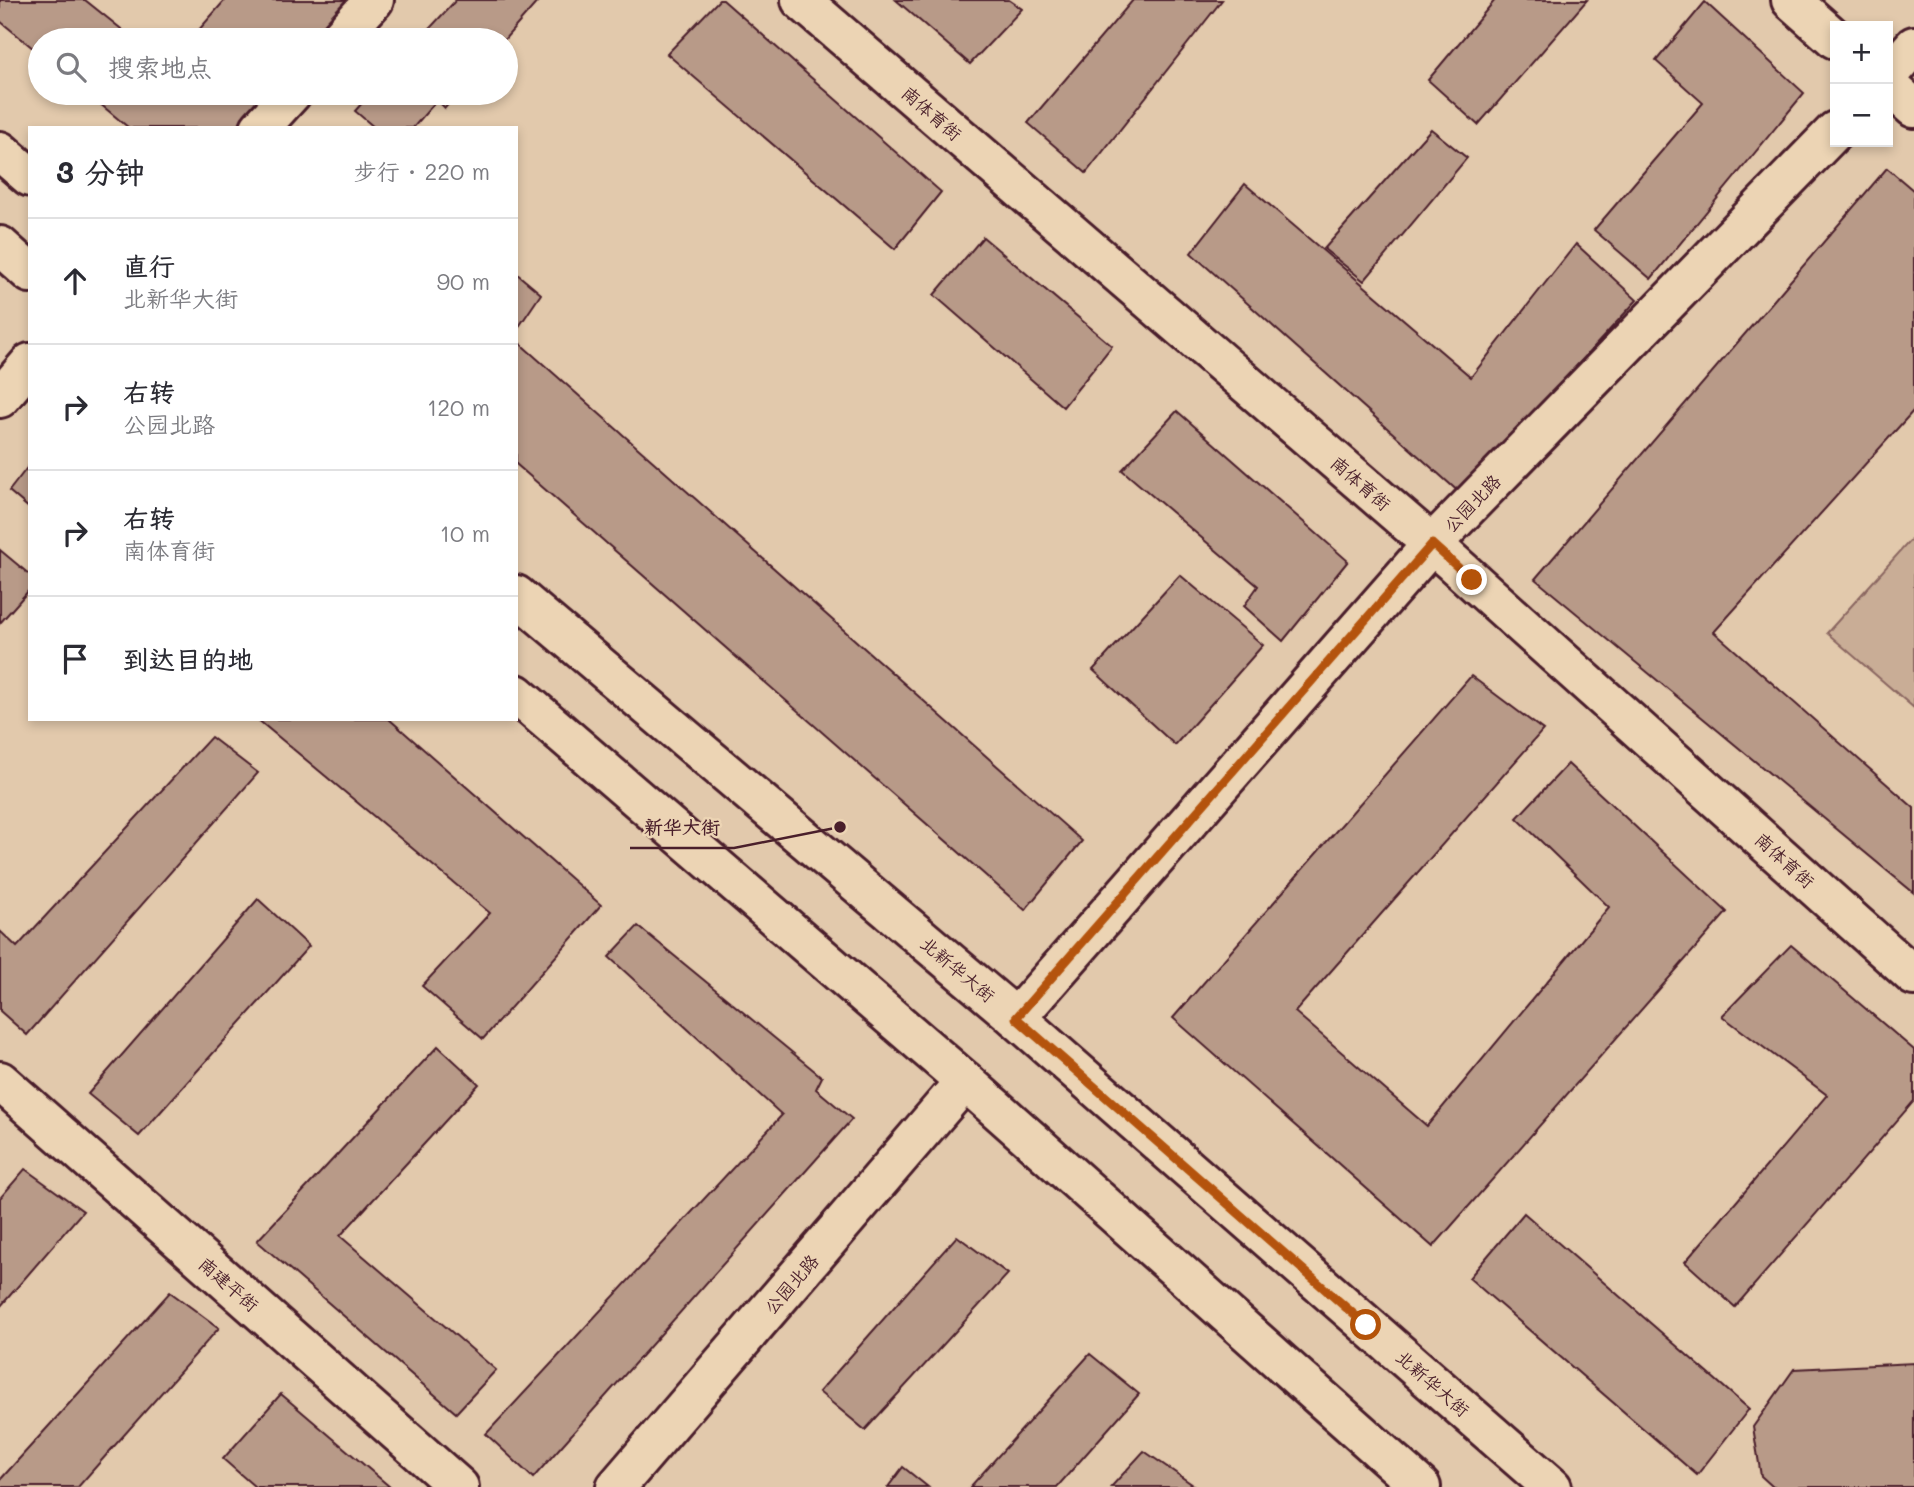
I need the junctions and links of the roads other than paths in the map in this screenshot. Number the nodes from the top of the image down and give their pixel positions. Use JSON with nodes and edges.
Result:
{"nodes":[{"id":1,"x":374,"y":0,"type":"edge"},
{"id":2,"x":801,"y":0,"type":"edge"},
{"id":3,"x":1791,"y":0,"type":"edge"},
{"id":4,"x":349,"y":28,"type":"edge"},
{"id":5,"x":1830,"y":35,"type":"edge"},
{"id":6,"x":1914,"y":46,"type":"edge"},
{"id":7,"x":1893,"y":70,"type":"edge"},
{"id":8,"x":1893,"y":89,"type":"edge"},
{"id":9,"x":281,"y":105,"type":"edge"},
{"id":10,"x":1914,"y":108,"type":"edge"},
{"id":11,"x":263,"y":126,"type":"edge"},
{"id":12,"x":1830,"y":136,"type":"edge"},
{"id":13,"x":0,"y":151,"type":"edge"},
{"id":14,"x":28,"y":175,"type":"edge"},
{"id":15,"x":0,"y":246,"type":"edge"},
{"id":16,"x":28,"y":271,"type":"edge"},
{"id":17,"x":28,"y":365,"type":"edge"},
{"id":18,"x":0,"y":398,"type":"edge"},
{"id":19,"x":1432,"y":544,"type":"junction"},
{"id":20,"x":518,"y":597,"type":"edge"},
{"id":21,"x":518,"y":696,"type":"edge"},
{"id":22,"x":1914,"y":976,"type":"edge"},
{"id":23,"x":1016,"y":1018,"type":"junction"},
{"id":24,"x":965,"y":1081,"type":"junction"},
{"id":25,"x":0,"y":1082,"type":"edge"},
{"id":26,"x":459,"y":1487,"type":"edge"},
{"id":27,"x":617,"y":1487,"type":"edge"},
{"id":28,"x":1421,"y":1487,"type":"edge"},
{"id":29,"x":1552,"y":1487,"type":"edge"}],
"edges":[{"from":1,"to":4,"type":"street"},
{"from":2,"to":19,"type":"street","name":"南体育街"},
{"from":3,"to":5,"type":"street"},
{"from":6,"to":7,"type":"street"},
{"from":8,"to":10,"type":"street"},
{"from":9,"to":11,"type":"street"},
{"from":12,"to":19,"type":"street","name":"公园北路"},
{"from":13,"to":14,"type":"street"},
{"from":15,"to":16,"type":"street"},
{"from":17,"to":18,"type":"street"},
{"from":19,"to":22,"type":"street","name":"南体育街"},
{"from":19,"to":23,"type":"street","name":"公园北路"},
{"from":20,"to":23,"type":"street","name":"北新华大街"},
{"from":21,"to":24,"type":"street"},
{"from":23,"to":29,"type":"street","name":"北新华大街"},
{"from":24,"to":27,"type":"street","name":"公园北路"},
{"from":24,"to":28,"type":"street"},
{"from":25,"to":26,"type":"street","name":"南建平街"}]}
